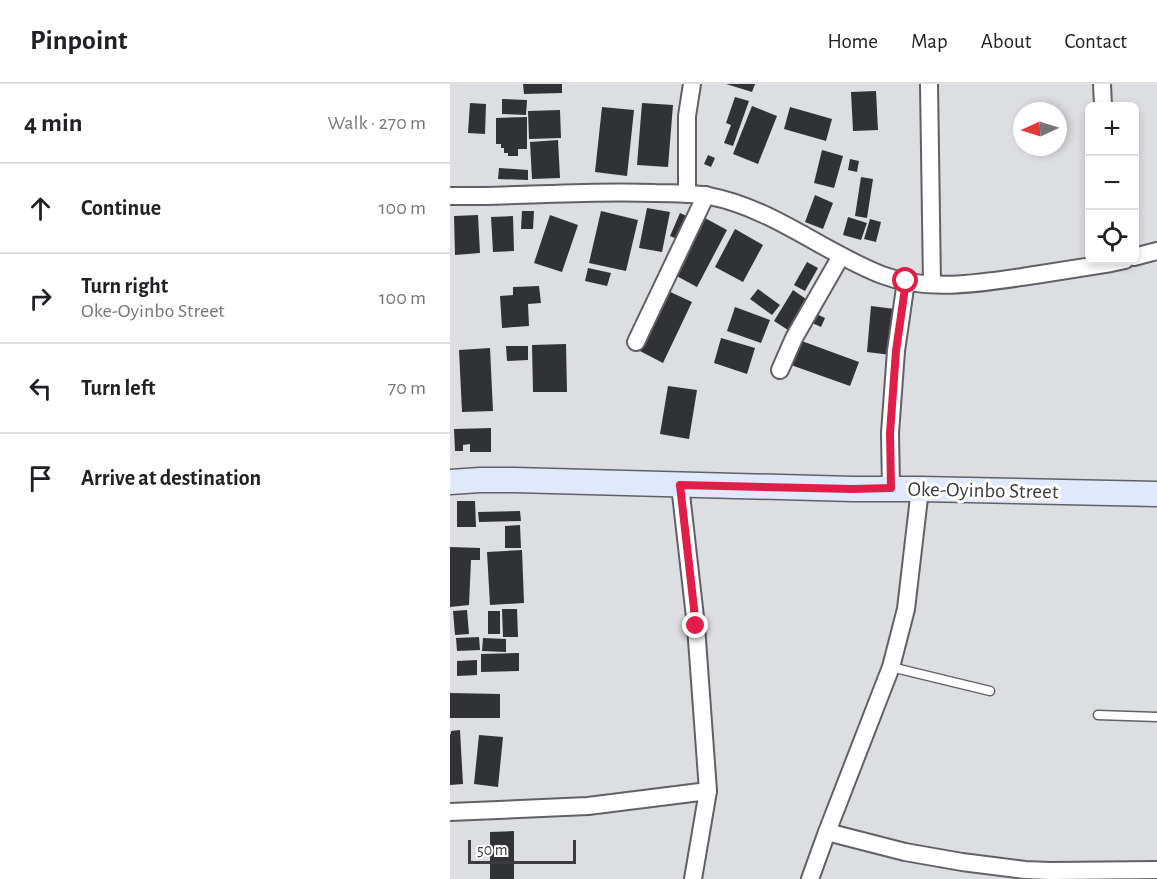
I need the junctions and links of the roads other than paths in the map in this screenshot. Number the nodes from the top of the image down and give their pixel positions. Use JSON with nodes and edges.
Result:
{"nodes":[{"id":1,"x":692,"y":84,"type":"edge"},
{"id":2,"x":929,"y":84,"type":"edge"},
{"id":3,"x":1102,"y":84,"type":"edge"},
{"id":4,"x":1103,"y":102,"type":"edge"},
{"id":5,"x":687,"y":194,"type":"junction"},
{"id":6,"x":706,"y":195,"type":"junction"},
{"id":7,"x":450,"y":196,"type":"edge"},
{"id":8,"x":1157,"y":251,"type":"edge"},
{"id":9,"x":841,"y":256,"type":"junction"},
{"id":10,"x":1139,"y":256,"type":"edge"},
{"id":11,"x":1098,"y":264,"type":"edge"},
{"id":12,"x":906,"y":281,"type":"junction"},
{"id":13,"x":932,"y":284,"type":"junction"},
{"id":14,"x":636,"y":342,"type":"dead end"},
{"id":15,"x":780,"y":370,"type":"dead end"},
{"id":16,"x":450,"y":482,"type":"edge"},
{"id":17,"x":680,"y":485,"type":"junction"},
{"id":18,"x":891,"y":488,"type":"junction"},
{"id":19,"x":920,"y":489,"type":"junction"},
{"id":20,"x":1157,"y":494,"type":"edge"},
{"id":21,"x":891,"y":667,"type":"junction"},
{"id":22,"x":990,"y":691,"type":"dead end"},
{"id":23,"x":1098,"y":715,"type":"dead end"},
{"id":24,"x":1157,"y":717,"type":"edge"},
{"id":25,"x":708,"y":791,"type":"junction"},
{"id":26,"x":450,"y":812,"type":"edge"},
{"id":27,"x":826,"y":832,"type":"junction"},
{"id":28,"x":1151,"y":874,"type":"edge"},
{"id":29,"x":693,"y":879,"type":"edge"},
{"id":30,"x":810,"y":879,"type":"edge"}],
"edges":[{"from":1,"to":5,"type":"street"},
{"from":2,"to":13,"type":"street"},
{"from":3,"to":4,"type":"street"},
{"from":5,"to":6,"type":"street"},
{"from":5,"to":7,"type":"street"},
{"from":6,"to":9,"type":"street"},
{"from":6,"to":14,"type":"street"},
{"from":8,"to":10,"type":"street"},
{"from":9,"to":12,"type":"street"},
{"from":9,"to":15,"type":"street"},
{"from":11,"to":13,"type":"street"},
{"from":12,"to":13,"type":"street"},
{"from":12,"to":18,"type":"street"},
{"from":16,"to":17,"type":"main road","name":"Oke-Oyinbo Street"},
{"from":17,"to":18,"type":"main road","name":"Oke-Oyinbo Street"},
{"from":17,"to":25,"type":"street"},
{"from":18,"to":19,"type":"main road","name":"Oke-Oyinbo Street"},
{"from":19,"to":20,"type":"main road","name":"Oke-Oyinbo Street"},
{"from":19,"to":21,"type":"street"},
{"from":21,"to":22,"type":"lane"},
{"from":21,"to":27,"type":"street"},
{"from":23,"to":24,"type":"lane"},
{"from":25,"to":26,"type":"street"},
{"from":25,"to":29,"type":"street"},
{"from":27,"to":28,"type":"street"},
{"from":27,"to":30,"type":"street"}]}
